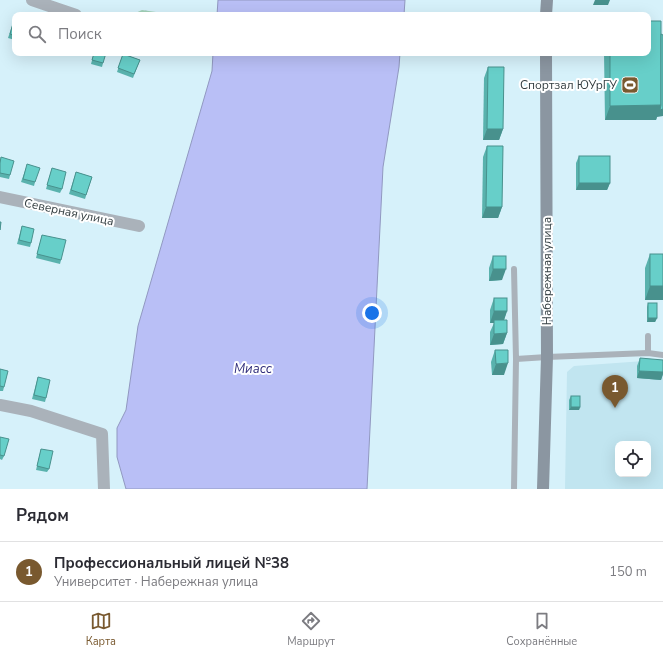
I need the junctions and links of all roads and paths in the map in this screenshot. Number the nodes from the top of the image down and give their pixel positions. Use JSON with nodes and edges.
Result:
{"nodes":[{"id":1,"x":32,"y":0,"type":"edge"},
{"id":2,"x":547,"y":0,"type":"edge"},
{"id":3,"x":67,"y":12,"type":"edge"},
{"id":4,"x":546,"y":12,"type":"edge"},
{"id":5,"x":546,"y":56,"type":"edge"},
{"id":6,"x":0,"y":197,"type":"edge"},
{"id":7,"x":139,"y":226,"type":"dead end"},
{"id":8,"x":514,"y":269,"type":"dead end"},
{"id":9,"x":648,"y":336,"type":"dead end"},
{"id":10,"x":648,"y":353,"type":"junction"},
{"id":11,"x":663,"y":355,"type":"edge"},
{"id":12,"x":547,"y":357,"type":"junction"},
{"id":13,"x":516,"y":359,"type":"junction"},
{"id":14,"x":0,"y":405,"type":"edge"},
{"id":15,"x":104,"y":489,"type":"edge"},
{"id":16,"x":514,"y":489,"type":"edge"},
{"id":17,"x":543,"y":489,"type":"edge"}],
"edges":[{"from":1,"to":3,"type":"street"},
{"from":2,"to":4,"type":"street"},
{"from":5,"to":12,"type":"street","name":"Набережная улица"},
{"from":6,"to":7,"type":"street","name":"Северная улица"},
{"from":8,"to":13,"type":"lane"},
{"from":9,"to":10,"type":"lane"},
{"from":10,"to":11,"type":"lane"},
{"from":10,"to":12,"type":"lane"},
{"from":12,"to":13,"type":"lane"},
{"from":12,"to":17,"type":"street","name":"Набережная улица"},
{"from":13,"to":16,"type":"lane"},
{"from":14,"to":15,"type":"street"}]}
